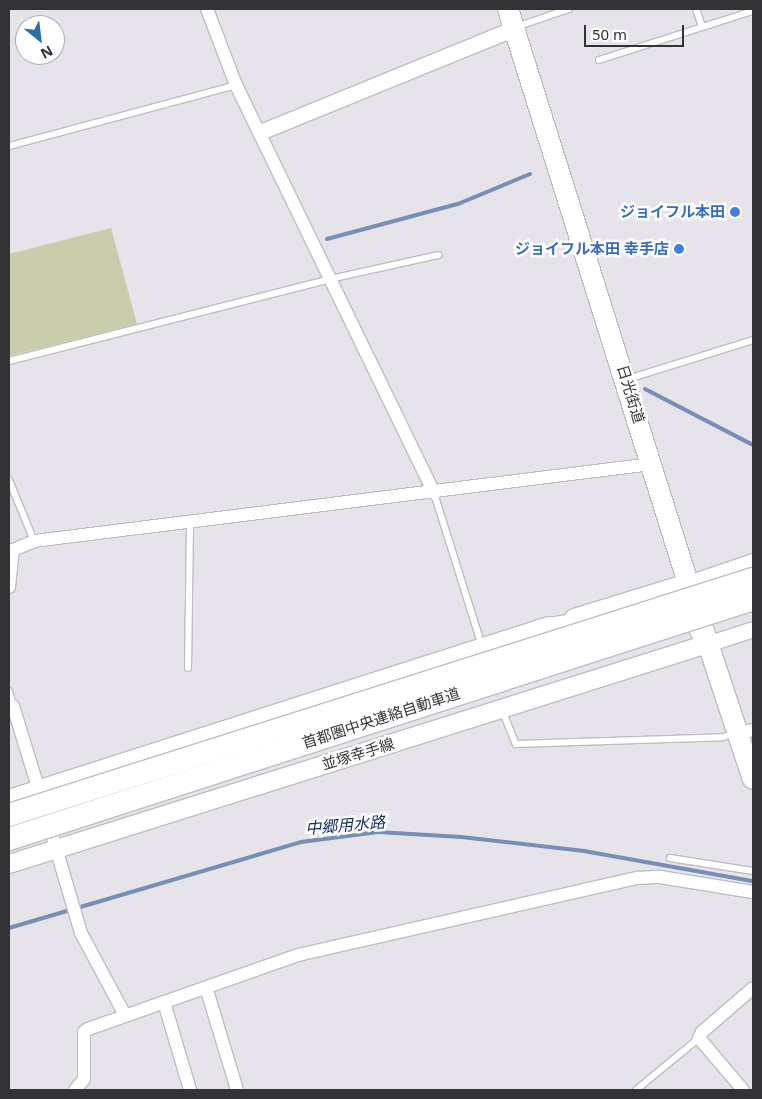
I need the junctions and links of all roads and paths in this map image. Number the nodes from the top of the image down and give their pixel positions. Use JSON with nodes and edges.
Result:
{"nodes":[{"id":1,"x":207,"y":9,"type":"edge"},
{"id":2,"x":508,"y":9,"type":"edge"},
{"id":3,"x":569,"y":9,"type":"edge"},
{"id":4,"x":696,"y":9,"type":"edge"},
{"id":5,"x":753,"y":11,"type":"edge"},
{"id":6,"x":702,"y":26,"type":"junction"},
{"id":7,"x":515,"y":28,"type":"junction"},
{"id":8,"x":600,"y":60,"type":"dead end"},
{"id":9,"x":236,"y":85,"type":"junction"},
{"id":10,"x":260,"y":132,"type":"junction"},
{"id":11,"x":9,"y":146,"type":"edge"},
{"id":12,"x":438,"y":255,"type":"dead end"},
{"id":13,"x":330,"y":279,"type":"junction"},
{"id":14,"x":753,"y":340,"type":"edge"},
{"id":15,"x":9,"y":361,"type":"edge"},
{"id":16,"x":627,"y":380,"type":"junction"},
{"id":17,"x":651,"y":464,"type":"junction"},
{"id":18,"x":9,"y":480,"type":"edge"},
{"id":19,"x":434,"y":492,"type":"junction"},
{"id":20,"x":190,"y":523,"type":"junction"},
{"id":21,"x":34,"y":541,"type":"junction"},
{"id":22,"x":753,"y":561,"type":"edge"},
{"id":23,"x":753,"y":579,"type":"edge"},
{"id":24,"x":688,"y":583,"type":"junction"},
{"id":25,"x":9,"y":587,"type":"edge"},
{"id":26,"x":753,"y":589,"type":"edge"},
{"id":27,"x":753,"y":600,"type":"edge"},
{"id":28,"x":538,"y":629,"type":"junction"},
{"id":29,"x":753,"y":629,"type":"edge"},
{"id":30,"x":707,"y":644,"type":"junction"},
{"id":31,"x":482,"y":647,"type":"junction"},
{"id":32,"x":188,"y":668,"type":"dead end"},
{"id":33,"x":9,"y":691,"type":"edge"},
{"id":34,"x":13,"y":706,"type":"joint"},
{"id":35,"x":502,"y":708,"type":"junction"},
{"id":36,"x":745,"y":731,"type":"edge"},
{"id":37,"x":753,"y":779,"type":"edge"},
{"id":38,"x":38,"y":789,"type":"junction"},
{"id":39,"x":9,"y":799,"type":"edge"},
{"id":40,"x":9,"y":815,"type":"edge"},
{"id":41,"x":9,"y":838,"type":"edge"},
{"id":42,"x":57,"y":849,"type":"junction"},
{"id":43,"x":670,"y":858,"type":"dead end"},
{"id":44,"x":9,"y":864,"type":"edge"},
{"id":45,"x":753,"y":872,"type":"edge"},
{"id":46,"x":753,"y":892,"type":"edge"},
{"id":47,"x":206,"y":988,"type":"junction"},
{"id":48,"x":753,"y":988,"type":"edge"},
{"id":49,"x":164,"y":1002,"type":"junction"},
{"id":50,"x":125,"y":1015,"type":"junction"},
{"id":51,"x":699,"y":1038,"type":"junction"},
{"id":52,"x":75,"y":1090,"type":"edge"},
{"id":53,"x":190,"y":1090,"type":"edge"},
{"id":54,"x":237,"y":1090,"type":"edge"},
{"id":55,"x":636,"y":1090,"type":"edge"},
{"id":56,"x":743,"y":1090,"type":"edge"}],
"edges":[{"from":1,"to":9,"type":"street"},
{"from":2,"to":7,"type":"highway","name":"日光街道"},
{"from":3,"to":7,"type":"lane"},
{"from":4,"to":6,"type":"lane"},
{"from":5,"to":6,"type":"lane"},
{"from":6,"to":8,"type":"lane"},
{"from":7,"to":10,"type":"street"},
{"from":7,"to":16,"type":"highway","name":"日光街道"},
{"from":9,"to":10,"type":"street"},
{"from":9,"to":11,"type":"lane"},
{"from":10,"to":13,"type":"street"},
{"from":12,"to":13,"type":"lane"},
{"from":13,"to":15,"type":"lane"},
{"from":13,"to":19,"type":"street"},
{"from":14,"to":16,"type":"lane"},
{"from":16,"to":17,"type":"highway","name":"日光街道"},
{"from":17,"to":19,"type":"street"},
{"from":17,"to":24,"type":"highway","name":"日光街道"},
{"from":18,"to":21,"type":"lane"},
{"from":19,"to":20,"type":"street"},
{"from":19,"to":31,"type":"lane"},
{"from":20,"to":21,"type":"street"},
{"from":20,"to":32,"type":"lane"},
{"from":21,"to":25,"type":"street"},
{"from":22,"to":24,"type":"street"},
{"from":23,"to":40,"type":"highway","name":"首都圏中央連絡自動車道","bridge":true},
{"from":24,"to":26,"type":"street"},
{"from":24,"to":28,"type":"main road"},
{"from":24,"to":30,"type":"highway","name":"日光街道"},
{"from":27,"to":41,"type":"highway","name":"首都圏中央連絡自動車道","bridge":true},
{"from":28,"to":30,"type":"main road"},
{"from":28,"to":31,"type":"main road"},
{"from":29,"to":30,"type":"street"},
{"from":30,"to":35,"type":"main road","name":"並塚幸手線"},
{"from":30,"to":36,"type":"highway","name":"日光街道"},
{"from":31,"to":38,"type":"main road"},
{"from":33,"to":34,"type":"lane"},
{"from":34,"to":38,"type":"street"},
{"from":35,"to":36,"type":"lane"},
{"from":35,"to":42,"type":"main road","name":"並塚幸手線"},
{"from":36,"to":37,"type":"highway","name":"日光街道"},
{"from":38,"to":39,"type":"main road"},
{"from":38,"to":42,"type":"street"},
{"from":42,"to":44,"type":"main road","name":"並塚幸手線"},
{"from":42,"to":50,"type":"street"},
{"from":43,"to":45,"type":"lane"},
{"from":46,"to":47,"type":"street"},
{"from":47,"to":49,"type":"street"},
{"from":47,"to":54,"type":"street"},
{"from":48,"to":51,"type":"street"},
{"from":49,"to":50,"type":"street"},
{"from":49,"to":53,"type":"street"},
{"from":50,"to":52,"type":"street"},
{"from":51,"to":55,"type":"lane"},
{"from":51,"to":56,"type":"street"}]}
